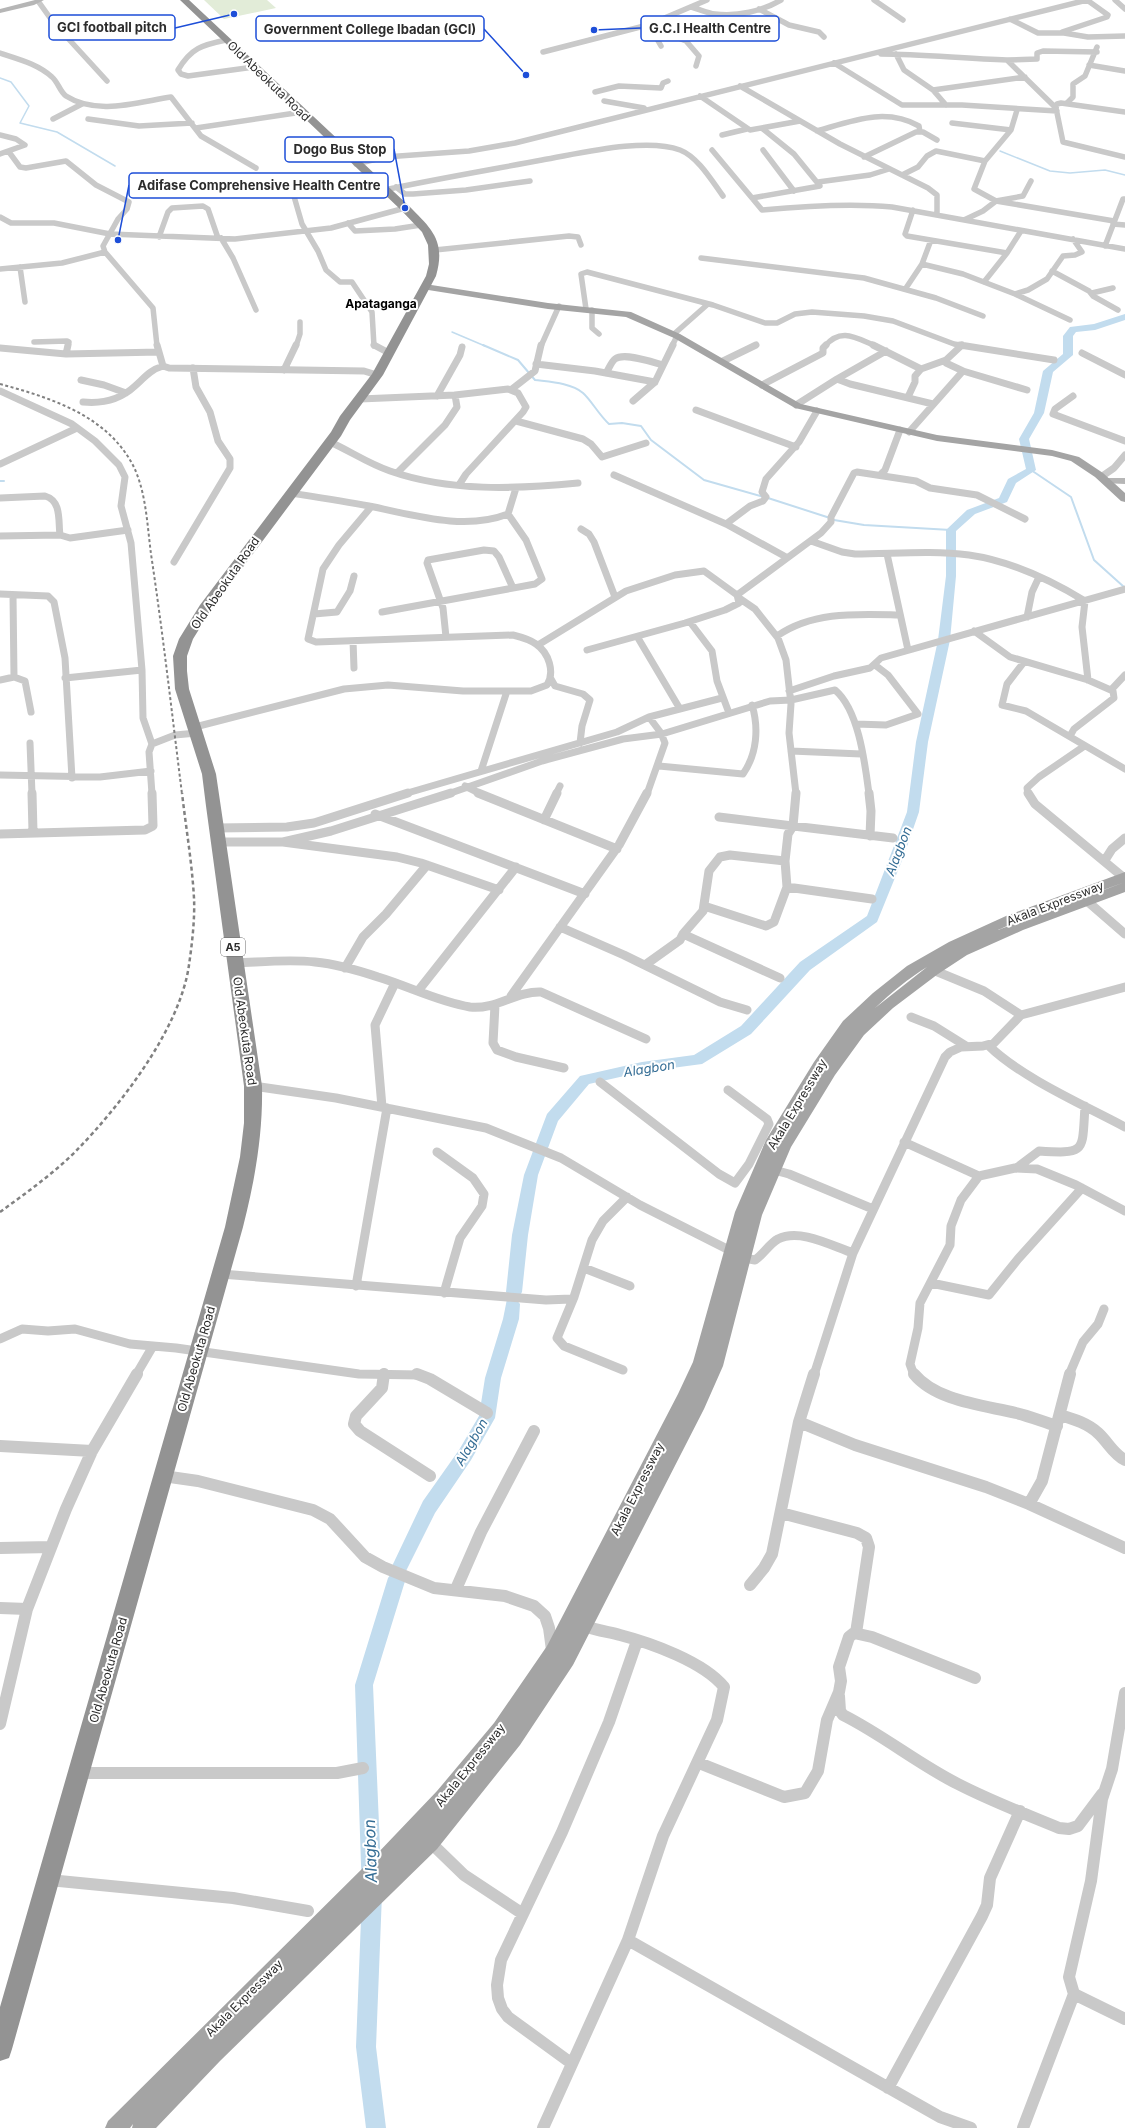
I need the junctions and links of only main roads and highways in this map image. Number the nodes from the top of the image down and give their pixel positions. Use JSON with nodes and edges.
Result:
{"nodes":[{"id":1,"x":184,"y":0,"type":"edge"},
{"id":2,"x":426,"y":286,"type":"junction"},
{"id":3,"x":1125,"y":499,"type":"edge"},
{"id":4,"x":1124,"y":881,"type":"edge"},
{"id":5,"x":824,"y":1068,"type":"junction"},
{"id":6,"x":738,"y":1255,"type":"junction"},
{"id":7,"x":560,"y":1655,"type":"junction"},
{"id":8,"x":388,"y":1870,"type":"junction"},
{"id":9,"x":356,"y":1899,"type":"junction"},
{"id":10,"x":7,"y":1998,"type":"edge"},
{"id":11,"x":0,"y":2049,"type":"edge"},
{"id":12,"x":115,"y":2128,"type":"edge"},
{"id":13,"x":142,"y":2128,"type":"edge"}],
"edges":[{"from":1,"to":2,"type":"highway","name":"Old Abeokuta Road","number":"A5"},
{"from":2,"to":3,"type":"main road"},
{"from":2,"to":10,"type":"highway","name":"Old Abeokuta Road","number":"A5"},
{"from":4,"to":5,"type":"main road","name":"Akala Expressway"},
{"from":4,"to":5,"type":"main road","name":"Akala Expressway"},
{"from":5,"to":6,"type":"main road","name":"Akala Expressway"},
{"from":5,"to":6,"type":"main road","name":"Akala Expressway"},
{"from":6,"to":7,"type":"main road","name":"Akala Expressway"},
{"from":6,"to":7,"type":"main road","name":"Akala Expressway"},
{"from":7,"to":8,"type":"main road","name":"Akala Expressway"},
{"from":7,"to":8,"type":"main road","name":"Akala Expressway"},
{"from":8,"to":9,"type":"main road","name":"Akala Expressway"},
{"from":9,"to":12,"type":"main road","name":"Akala Expressway"},
{"from":9,"to":13,"type":"main road","name":"Akala Expressway"},
{"from":10,"to":11,"type":"highway","name":"Old Abeokuta Road","number":"A5"}]}
